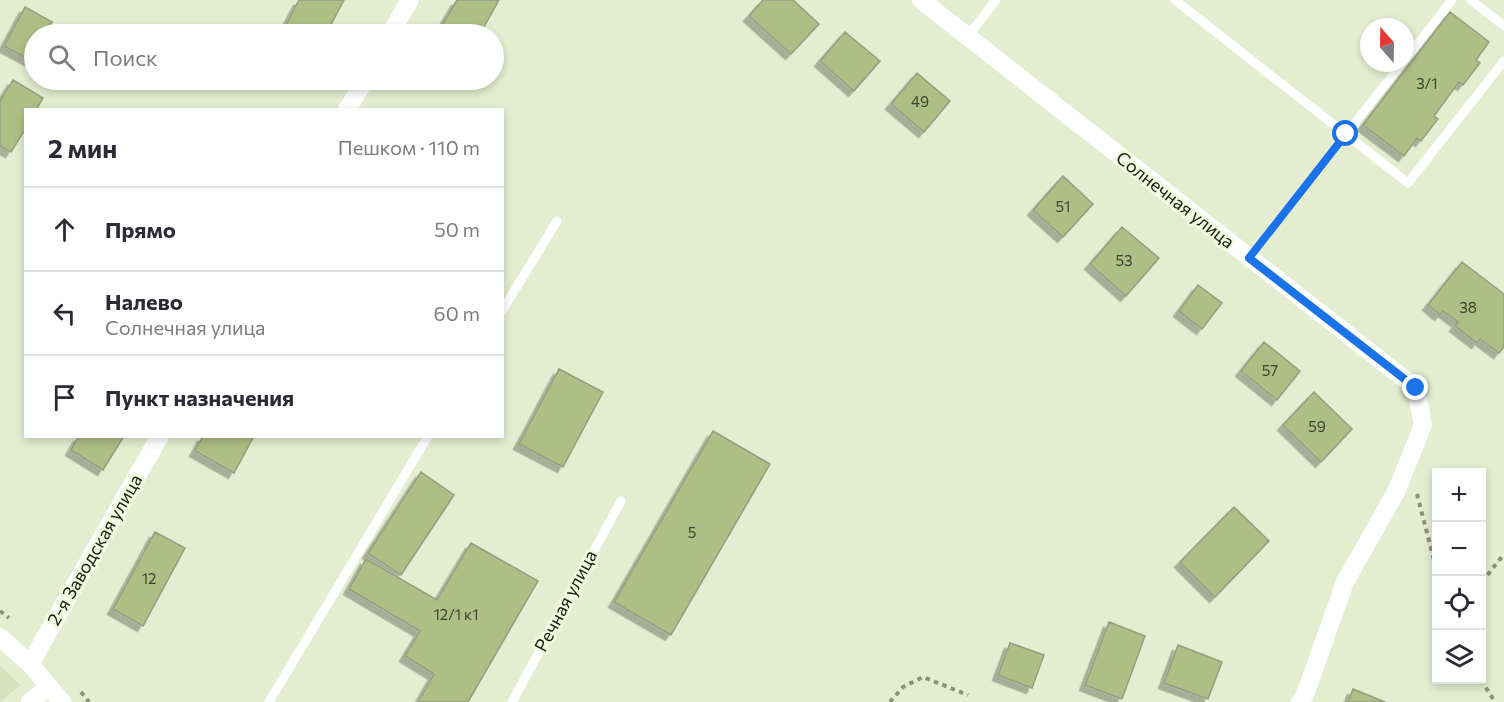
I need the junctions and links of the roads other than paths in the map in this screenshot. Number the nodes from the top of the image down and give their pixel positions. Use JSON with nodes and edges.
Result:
{"nodes":[{"id":1,"x":410,"y":0,"type":"edge"},
{"id":2,"x":921,"y":0,"type":"edge"},
{"id":3,"x":996,"y":0,"type":"edge"},
{"id":4,"x":1175,"y":0,"type":"edge"},
{"id":5,"x":1452,"y":0,"type":"edge"},
{"id":6,"x":1471,"y":0,"type":"edge"},
{"id":7,"x":396,"y":24,"type":"edge"},
{"id":8,"x":1504,"y":26,"type":"edge"},
{"id":9,"x":968,"y":36,"type":"junction"},
{"id":10,"x":1414,"y":48,"type":"edge"},
{"id":11,"x":1504,"y":61,"type":"edge"},
{"id":12,"x":1395,"y":72,"type":"edge"},
{"id":13,"x":358,"y":90,"type":"edge"},
{"id":14,"x":348,"y":108,"type":"edge"},
{"id":15,"x":1346,"y":134,"type":"junction"},
{"id":16,"x":556,"y":221,"type":"dead end"},
{"id":17,"x":1249,"y":258,"type":"junction"},
{"id":18,"x":504,"y":308,"type":"edge"},
{"id":19,"x":159,"y":438,"type":"edge"},
{"id":20,"x":427,"y":438,"type":"edge"},
{"id":21,"x":621,"y":501,"type":"dead end"},
{"id":22,"x":0,"y":637,"type":"edge"},
{"id":23,"x":30,"y":664,"type":"junction"},
{"id":24,"x":49,"y":687,"type":"junction"},
{"id":25,"x":30,"y":702,"type":"edge"},
{"id":26,"x":62,"y":702,"type":"edge"},
{"id":27,"x":269,"y":702,"type":"edge"},
{"id":28,"x":512,"y":702,"type":"edge"},
{"id":29,"x":1300,"y":702,"type":"edge"}],
"edges":[{"from":1,"to":7,"type":"street"},
{"from":2,"to":9,"type":"street","name":"Солнечная улица"},
{"from":3,"to":9,"type":"lane"},
{"from":4,"to":15,"type":"lane"},
{"from":5,"to":10,"type":"lane"},
{"from":6,"to":8,"type":"lane"},
{"from":9,"to":17,"type":"street","name":"Солнечная улица"},
{"from":11,"to":15,"type":"lane"},
{"from":12,"to":15,"type":"lane"},
{"from":13,"to":14,"type":"street"},
{"from":15,"to":17,"type":"lane"},
{"from":16,"to":18,"type":"lane"},
{"from":17,"to":29,"type":"street","name":"Солнечная улица"},
{"from":19,"to":23,"type":"street","name":"2-я Заводская улица"},
{"from":20,"to":27,"type":"lane"},
{"from":21,"to":28,"type":"lane","name":"Речная улица"},
{"from":22,"to":23,"type":"street"},
{"from":23,"to":24,"type":"street"},
{"from":24,"to":25,"type":"street"},
{"from":24,"to":26,"type":"street"}]}
